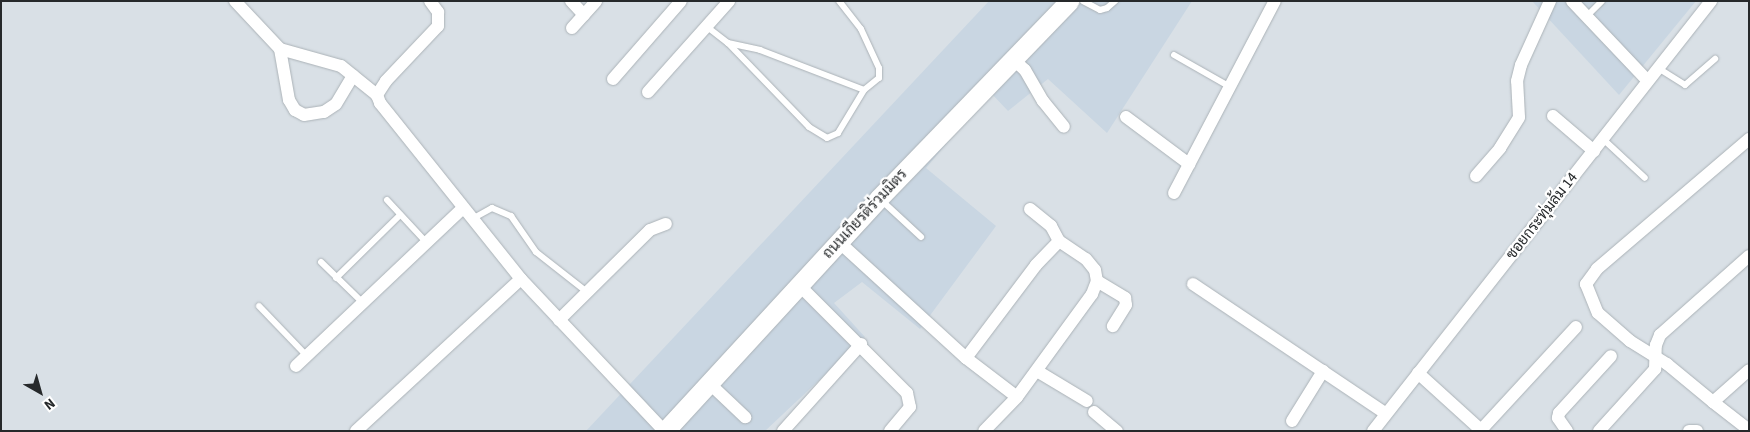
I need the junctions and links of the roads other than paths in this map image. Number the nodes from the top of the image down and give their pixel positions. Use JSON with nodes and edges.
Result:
{"nodes":[{"id":1,"x":236,"y":1,"type":"edge"},
{"id":2,"x":430,"y":1,"type":"edge"},
{"id":3,"x":571,"y":1,"type":"edge"},
{"id":4,"x":596,"y":1,"type":"edge"},
{"id":5,"x":681,"y":1,"type":"edge"},
{"id":6,"x":729,"y":1,"type":"edge"},
{"id":7,"x":838,"y":1,"type":"edge"},
{"id":8,"x":1069,"y":1,"type":"edge"},
{"id":9,"x":1083,"y":1,"type":"edge"},
{"id":10,"x":1115,"y":1,"type":"edge"},
{"id":11,"x":1275,"y":1,"type":"edge"},
{"id":12,"x":1550,"y":1,"type":"edge"},
{"id":13,"x":1572,"y":1,"type":"edge"},
{"id":14,"x":1602,"y":1,"type":"edge"},
{"id":15,"x":1711,"y":1,"type":"edge"},
{"id":16,"x":584,"y":15,"type":"junction"},
{"id":17,"x":1587,"y":16,"type":"junction"},
{"id":18,"x":706,"y":26,"type":"junction"},
{"id":19,"x":572,"y":28,"type":"dead end"},
{"id":20,"x":728,"y":43,"type":"junction"},
{"id":21,"x":280,"y":49,"type":"junction"},
{"id":22,"x":1174,"y":55,"type":"dead end"},
{"id":23,"x":1013,"y":59,"type":"junction"},
{"id":24,"x":1716,"y":59,"type":"dead end"},
{"id":25,"x":1658,"y":68,"type":"junction"},
{"id":26,"x":353,"y":76,"type":"junction"},
{"id":27,"x":614,"y":79,"type":"dead end"},
{"id":28,"x":1648,"y":81,"type":"junction"},
{"id":29,"x":1230,"y":86,"type":"junction"},
{"id":30,"x":864,"y":90,"type":"junction"},
{"id":31,"x":648,"y":92,"type":"dead end"},
{"id":32,"x":377,"y":95,"type":"junction"},
{"id":33,"x":1553,"y":116,"type":"dead end"},
{"id":34,"x":1126,"y":117,"type":"dead end"},
{"id":35,"x":1064,"y":127,"type":"dead end"},
{"id":36,"x":1603,"y":138,"type":"junction"},
{"id":37,"x":1749,"y":139,"type":"edge"},
{"id":38,"x":1594,"y":151,"type":"junction"},
{"id":39,"x":1189,"y":164,"type":"junction"},
{"id":40,"x":1476,"y":176,"type":"dead end"},
{"id":41,"x":1645,"y":178,"type":"dead end"},
{"id":42,"x":1174,"y":193,"type":"dead end"},
{"id":43,"x":879,"y":198,"type":"junction"},
{"id":44,"x":386,"y":200,"type":"dead end"},
{"id":45,"x":462,"y":208,"type":"junction"},
{"id":46,"x":1030,"y":209,"type":"dead end"},
{"id":47,"x":400,"y":215,"type":"junction"},
{"id":48,"x":472,"y":219,"type":"junction"},
{"id":49,"x":666,"y":224,"type":"dead end"},
{"id":50,"x":921,"y":236,"type":"dead end"},
{"id":51,"x":1059,"y":241,"type":"junction"},
{"id":52,"x":839,"y":242,"type":"junction"},
{"id":53,"x":427,"y":243,"type":"junction"},
{"id":54,"x":1749,"y":256,"type":"edge"},
{"id":55,"x":321,"y":262,"type":"dead end"},
{"id":56,"x":336,"y":278,"type":"junction"},
{"id":57,"x":521,"y":279,"type":"junction"},
{"id":58,"x":1097,"y":281,"type":"junction"},
{"id":59,"x":1193,"y":284,"type":"dead end"},
{"id":60,"x":799,"y":285,"type":"junction"},
{"id":61,"x":587,"y":292,"type":"junction"},
{"id":62,"x":363,"y":304,"type":"junction"},
{"id":63,"x":259,"y":306,"type":"dead end"},
{"id":64,"x":559,"y":320,"type":"junction"},
{"id":65,"x":1113,"y":326,"type":"dead end"},
{"id":66,"x":1576,"y":327,"type":"dead end"},
{"id":67,"x":861,"y":344,"type":"junction"},
{"id":68,"x":307,"y":356,"type":"junction"},
{"id":69,"x":1610,"y":356,"type":"dead end"},
{"id":70,"x":966,"y":358,"type":"junction"},
{"id":71,"x":1657,"y":359,"type":"junction"},
{"id":72,"x":296,"y":366,"type":"dead end"},
{"id":73,"x":1749,"y":370,"type":"edge"},
{"id":74,"x":1037,"y":371,"type":"junction"},
{"id":75,"x":1322,"y":371,"type":"junction"},
{"id":76,"x":1418,"y":374,"type":"junction"},
{"id":77,"x":709,"y":383,"type":"junction"},
{"id":78,"x":1017,"y":397,"type":"junction"},
{"id":79,"x":1713,"y":402,"type":"junction"},
{"id":80,"x":1385,"y":413,"type":"junction"},
{"id":81,"x":745,"y":417,"type":"dead end"},
{"id":82,"x":1292,"y":421,"type":"dead end"},
{"id":83,"x":1482,"y":430,"type":"edge"},
{"id":84,"x":1749,"y":430,"type":"edge"},
{"id":85,"x":356,"y":431,"type":"edge"},
{"id":86,"x":665,"y":431,"type":"edge"},
{"id":87,"x":783,"y":431,"type":"edge"},
{"id":88,"x":890,"y":431,"type":"edge"},
{"id":89,"x":984,"y":431,"type":"edge"},
{"id":90,"x":1117,"y":431,"type":"edge"},
{"id":91,"x":1373,"y":431,"type":"edge"},
{"id":92,"x":1567,"y":431,"type":"edge"},
{"id":93,"x":1599,"y":431,"type":"edge"},
{"id":94,"x":1689,"y":431,"type":"edge"},
{"id":95,"x":1697,"y":431,"type":"edge"}],
"edges":[{"from":1,"to":21,"type":"street"},
{"from":2,"to":32,"type":"street"},
{"from":3,"to":16,"type":"street"},
{"from":4,"to":16,"type":"street"},
{"from":5,"to":27,"type":"street"},
{"from":6,"to":18,"type":"street"},
{"from":7,"to":30,"type":"lane"},
{"from":8,"to":23,"type":"street","name":"ถนนเกียรติร่วมมิตร"},
{"from":9,"to":10,"type":"lane"},
{"from":11,"to":29,"type":"street"},
{"from":12,"to":40,"type":"street"},
{"from":13,"to":17,"type":"street"},
{"from":14,"to":17,"type":"lane"},
{"from":15,"to":25,"type":"street","name":"ซอยกระทุ่มล้ม 14"},
{"from":16,"to":19,"type":"street"},
{"from":17,"to":28,"type":"street"},
{"from":18,"to":20,"type":"lane"},
{"from":18,"to":31,"type":"street"},
{"from":20,"to":30,"type":"lane"},
{"from":20,"to":30,"type":"lane"},
{"from":21,"to":26,"type":"street"},
{"from":21,"to":26,"type":"street"},
{"from":22,"to":29,"type":"lane"},
{"from":23,"to":35,"type":"street"},
{"from":23,"to":43,"type":"street","name":"ถนนเกียรติร่วมมิตร"},
{"from":24,"to":25,"type":"lane"},
{"from":25,"to":28,"type":"street","name":"ซอยกระทุ่มล้ม 14"},
{"from":26,"to":32,"type":"street"},
{"from":28,"to":36,"type":"street","name":"ซอยกระทุ่มล้ม 14"},
{"from":29,"to":39,"type":"street"},
{"from":32,"to":45,"type":"street"},
{"from":33,"to":38,"type":"street"},
{"from":34,"to":39,"type":"street"},
{"from":36,"to":38,"type":"street","name":"ซอยกระทุ่มล้ม 14"},
{"from":36,"to":41,"type":"lane"},
{"from":37,"to":71,"type":"street"},
{"from":38,"to":76,"type":"street","name":"ซอยกระทุ่มล้ม 14"},
{"from":39,"to":42,"type":"street"},
{"from":43,"to":50,"type":"lane"},
{"from":43,"to":52,"type":"street","name":"ถนนเกียรติร่วมมิตร"},
{"from":44,"to":47,"type":"lane"},
{"from":45,"to":48,"type":"street"},
{"from":45,"to":53,"type":"street"},
{"from":46,"to":51,"type":"street"},
{"from":47,"to":53,"type":"lane"},
{"from":47,"to":56,"type":"lane"},
{"from":48,"to":57,"type":"street"},
{"from":48,"to":61,"type":"lane"},
{"from":49,"to":61,"type":"street"},
{"from":51,"to":58,"type":"street"},
{"from":51,"to":70,"type":"street"},
{"from":52,"to":60,"type":"street","name":"ถนนเกียรติร่วมมิตร"},
{"from":52,"to":70,"type":"street"},
{"from":53,"to":62,"type":"street"},
{"from":54,"to":71,"type":"street"},
{"from":55,"to":56,"type":"lane"},
{"from":56,"to":62,"type":"lane"},
{"from":57,"to":64,"type":"street"},
{"from":57,"to":85,"type":"street"},
{"from":58,"to":65,"type":"street"},
{"from":58,"to":74,"type":"street"},
{"from":59,"to":75,"type":"street"},
{"from":60,"to":67,"type":"street"},
{"from":60,"to":77,"type":"street","name":"ถนนเกียรติร่วมมิตร"},
{"from":61,"to":64,"type":"street"},
{"from":62,"to":68,"type":"street"},
{"from":63,"to":68,"type":"lane"},
{"from":64,"to":86,"type":"street"},
{"from":66,"to":83,"type":"street"},
{"from":67,"to":87,"type":"street"},
{"from":67,"to":88,"type":"street"},
{"from":68,"to":72,"type":"street"},
{"from":69,"to":92,"type":"street"},
{"from":70,"to":78,"type":"street"},
{"from":71,"to":79,"type":"street"},
{"from":71,"to":93,"type":"street"},
{"from":73,"to":79,"type":"street"},
{"from":74,"to":78,"type":"street"},
{"from":74,"to":90,"type":"street"},
{"from":75,"to":80,"type":"street"},
{"from":75,"to":82,"type":"street"},
{"from":76,"to":80,"type":"street","name":"ซอยกระทุ่มล้ม 14"},
{"from":76,"to":83,"type":"street"},
{"from":77,"to":81,"type":"street"},
{"from":77,"to":86,"type":"street","name":"ถนนเกียรติร่วมมิตร"},
{"from":78,"to":89,"type":"street"},
{"from":79,"to":84,"type":"street"},
{"from":80,"to":91,"type":"street","name":"ซอยกระทุ่มล้ม 14"},
{"from":94,"to":95,"type":"street"}]}
